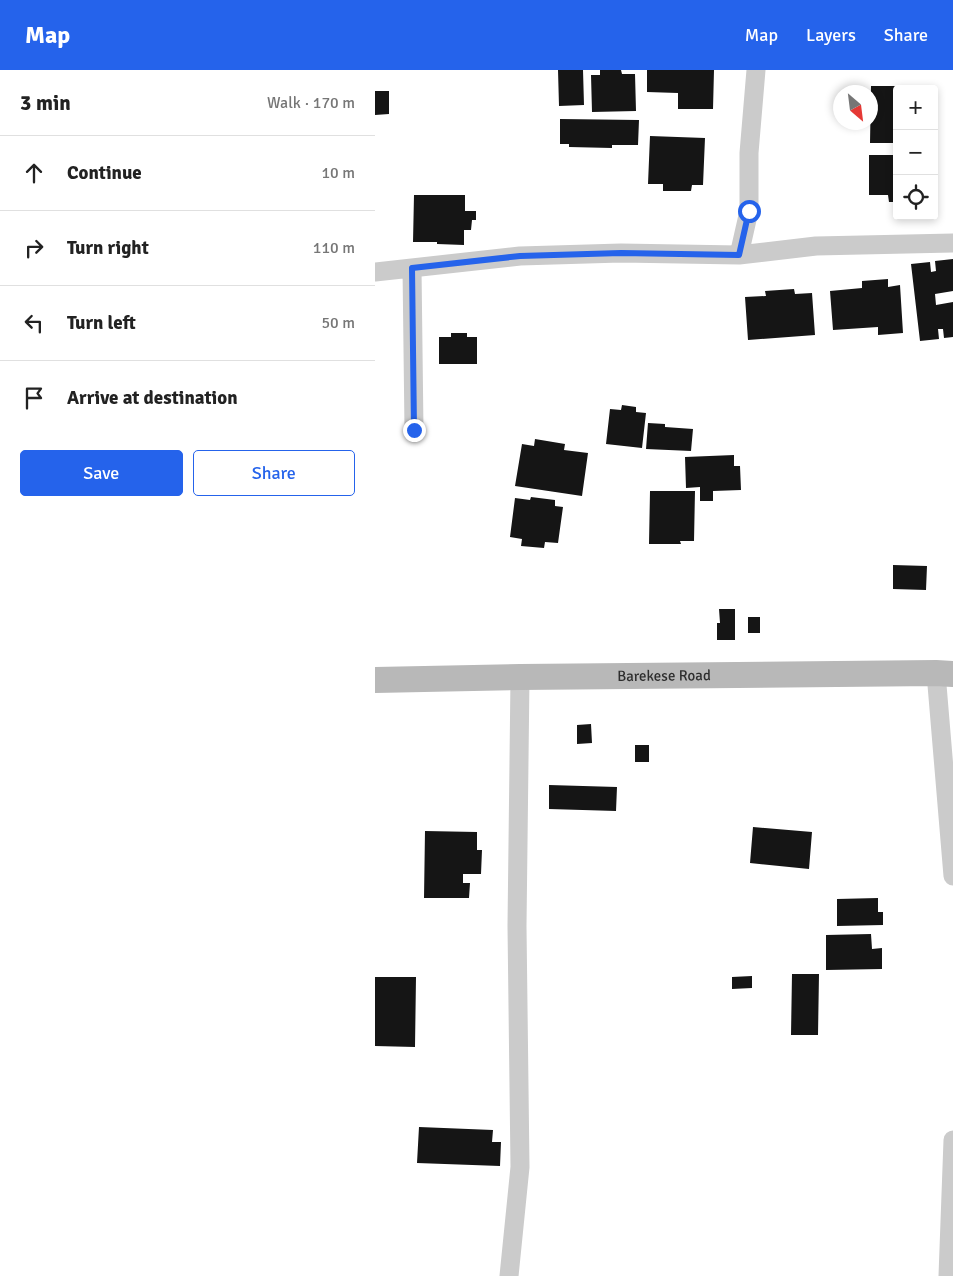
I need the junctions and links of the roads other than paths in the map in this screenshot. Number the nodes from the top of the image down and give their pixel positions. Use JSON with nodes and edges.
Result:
{"nodes":[{"id":1,"x":756,"y":70,"type":"edge"},
{"id":2,"x":953,"y":243,"type":"edge"},
{"id":3,"x":739,"y":255,"type":"junction"},
{"id":4,"x":412,"y":268,"type":"junction"},
{"id":5,"x":375,"y":272,"type":"edge"},
{"id":6,"x":414,"y":430,"type":"dead end"},
{"id":7,"x":945,"y":673,"type":"edge"},
{"id":8,"x":520,"y":676,"type":"junction"},
{"id":9,"x":375,"y":680,"type":"edge"},
{"id":10,"x":953,"y":876,"type":"edge"},
{"id":11,"x":953,"y":1140,"type":"edge"},
{"id":12,"x":509,"y":1276,"type":"edge"},
{"id":13,"x":947,"y":1276,"type":"edge"}],
"edges":[{"from":1,"to":3,"type":"street"},
{"from":2,"to":3,"type":"street"},
{"from":3,"to":4,"type":"street"},
{"from":4,"to":5,"type":"street"},
{"from":4,"to":6,"type":"street"},
{"from":7,"to":8,"type":"main road","name":"Barekese Road"},
{"from":7,"to":10,"type":"street"},
{"from":8,"to":9,"type":"main road","name":"Barekese Road"},
{"from":8,"to":12,"type":"street"},
{"from":11,"to":13,"type":"street"}]}
